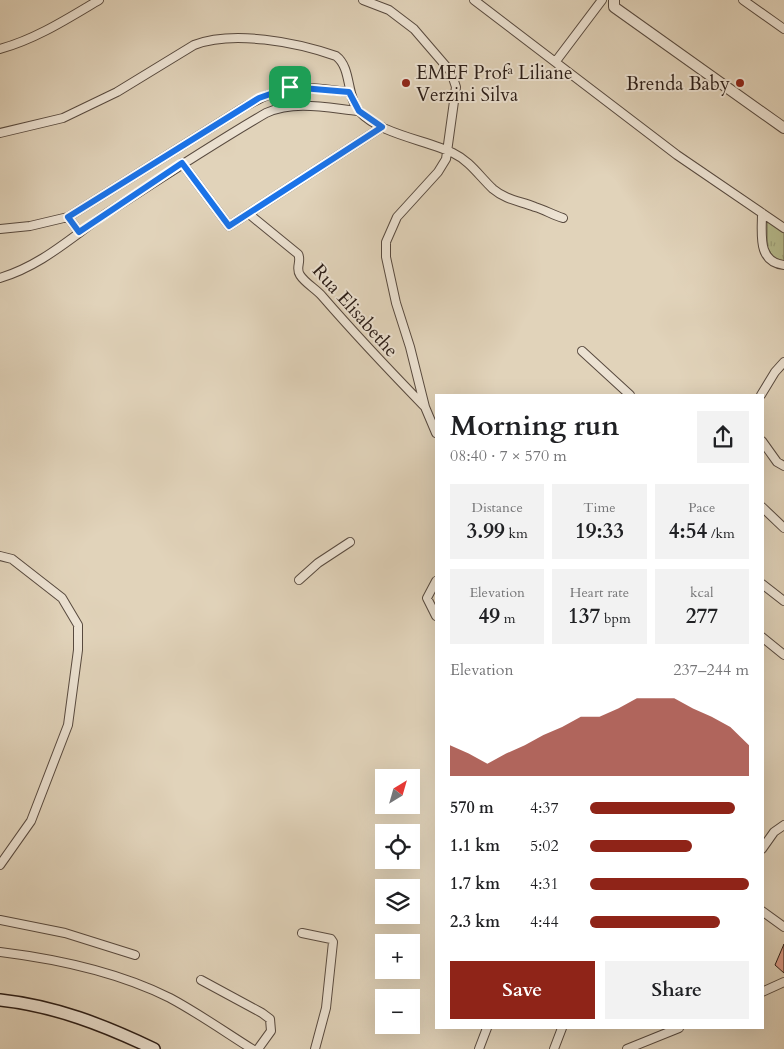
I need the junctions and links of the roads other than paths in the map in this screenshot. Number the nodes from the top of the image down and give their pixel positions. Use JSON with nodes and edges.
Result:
{"nodes":[{"id":1,"x":99,"y":0,"type":"edge"},
{"id":2,"x":363,"y":0,"type":"edge"},
{"id":3,"x":474,"y":0,"type":"edge"},
{"id":4,"x":604,"y":0,"type":"edge"},
{"id":5,"x":743,"y":0,"type":"edge"},
{"id":6,"x":614,"y":3,"type":"edge"},
{"id":7,"x":784,"y":29,"type":"edge"},
{"id":8,"x":0,"y":49,"type":"edge"},
{"id":9,"x":556,"y":61,"type":"junction"},
{"id":10,"x":349,"y":92,"type":"junction"},
{"id":11,"x":359,"y":111,"type":"junction"},
{"id":12,"x":382,"y":127,"type":"junction"},
{"id":13,"x":784,"y":128,"type":"edge"},
{"id":14,"x":0,"y":133,"type":"edge"},
{"id":15,"x":448,"y":151,"type":"junction"},
{"id":16,"x":182,"y":163,"type":"junction"},
{"id":17,"x":762,"y":213,"type":"junction"},
{"id":18,"x":250,"y":214,"type":"junction"},
{"id":19,"x":68,"y":217,"type":"junction"},
{"id":20,"x":563,"y":218,"type":"dead end"},
{"id":21,"x":784,"y":228,"type":"edge"},
{"id":22,"x":0,"y":230,"type":"edge"},
{"id":23,"x":79,"y":232,"type":"junction"},
{"id":24,"x":784,"y":264,"type":"edge"},
{"id":25,"x":0,"y":278,"type":"edge"},
{"id":26,"x":582,"y":351,"type":"dead end"},
{"id":27,"x":784,"y":362,"type":"edge"},
{"id":28,"x":629,"y":394,"type":"edge"},
{"id":29,"x":762,"y":394,"type":"edge"},
{"id":30,"x":425,"y":407,"type":"junction"},
{"id":31,"x":435,"y":430,"type":"edge"},
{"id":32,"x":764,"y":444,"type":"edge"},
{"id":33,"x":784,"y":466,"type":"edge"},
{"id":34,"x":764,"y":510,"type":"edge"},
{"id":35,"x":784,"y":528,"type":"edge"},
{"id":36,"x":350,"y":542,"type":"dead end"},
{"id":37,"x":0,"y":556,"type":"edge"},
{"id":38,"x":300,"y":580,"type":"dead end"},
{"id":39,"x":435,"y":582,"type":"edge"},
{"id":40,"x":764,"y":586,"type":"edge"},
{"id":41,"x":784,"y":602,"type":"edge"},
{"id":42,"x":435,"y":614,"type":"edge"},
{"id":43,"x":764,"y":639,"type":"edge"},
{"id":44,"x":784,"y":654,"type":"edge"},
{"id":45,"x":784,"y":825,"type":"edge"},
{"id":46,"x":764,"y":846,"type":"edge"},
{"id":47,"x":0,"y":865,"type":"edge"},
{"id":48,"x":764,"y":912,"type":"edge"},
{"id":49,"x":0,"y":920,"type":"edge"},
{"id":50,"x":784,"y":927,"type":"edge"},
{"id":51,"x":302,"y":933,"type":"dead end"},
{"id":52,"x":0,"y":952,"type":"edge"},
{"id":53,"x":135,"y":955,"type":"dead end"},
{"id":54,"x":201,"y":980,"type":"dead end"},
{"id":55,"x":784,"y":982,"type":"edge"},
{"id":56,"x":764,"y":991,"type":"edge"},
{"id":57,"x":0,"y":1000,"type":"edge"},
{"id":58,"x":487,"y":1029,"type":"edge"},
{"id":59,"x":562,"y":1029,"type":"edge"},
{"id":60,"x":677,"y":1029,"type":"edge"},
{"id":61,"x":154,"y":1049,"type":"edge"},
{"id":62,"x":252,"y":1049,"type":"edge"},
{"id":63,"x":258,"y":1049,"type":"edge"},
{"id":64,"x":315,"y":1049,"type":"edge"},
{"id":65,"x":478,"y":1049,"type":"edge"},
{"id":66,"x":554,"y":1049,"type":"edge"},
{"id":67,"x":627,"y":1049,"type":"edge"}],
"edges":[{"from":1,"to":8,"type":"street"},
{"from":2,"to":15,"type":"street"},
{"from":3,"to":9,"type":"street"},
{"from":4,"to":6,"type":"street"},
{"from":4,"to":9,"type":"street"},
{"from":5,"to":7,"type":"street"},
{"from":6,"to":13,"type":"street"},
{"from":9,"to":17,"type":"street"},
{"from":10,"to":11,"type":"street"},
{"from":10,"to":14,"type":"street"},
{"from":10,"to":19,"type":"street"},
{"from":11,"to":12,"type":"street"},
{"from":11,"to":16,"type":"street"},
{"from":12,"to":15,"type":"street"},
{"from":12,"to":18,"type":"street"},
{"from":15,"to":20,"type":"street"},
{"from":15,"to":30,"type":"street"},
{"from":16,"to":18,"type":"street"},
{"from":16,"to":23,"type":"street"},
{"from":17,"to":21,"type":"street"},
{"from":17,"to":24,"type":"street"},
{"from":18,"to":30,"type":"street","name":"Rua Elisabethe"},
{"from":19,"to":22,"type":"street"},
{"from":19,"to":23,"type":"street"},
{"from":23,"to":25,"type":"street"},
{"from":26,"to":28,"type":"street"},
{"from":27,"to":29,"type":"street"},
{"from":30,"to":31,"type":"street"},
{"from":32,"to":33,"type":"street"},
{"from":34,"to":35,"type":"street"},
{"from":36,"to":38,"type":"street"},
{"from":37,"to":47,"type":"street"},
{"from":39,"to":42,"type":"street"},
{"from":40,"to":41,"type":"street"},
{"from":43,"to":44,"type":"street"},
{"from":45,"to":46,"type":"street"},
{"from":48,"to":50,"type":"street"},
{"from":49,"to":53,"type":"street"},
{"from":51,"to":64,"type":"street"},
{"from":52,"to":62,"type":"street"},
{"from":54,"to":63,"type":"street"},
{"from":55,"to":56,"type":"street"},
{"from":57,"to":61,"type":"main road"},
{"from":58,"to":65,"type":"street"},
{"from":59,"to":66,"type":"street"},
{"from":60,"to":67,"type":"street"}]}
